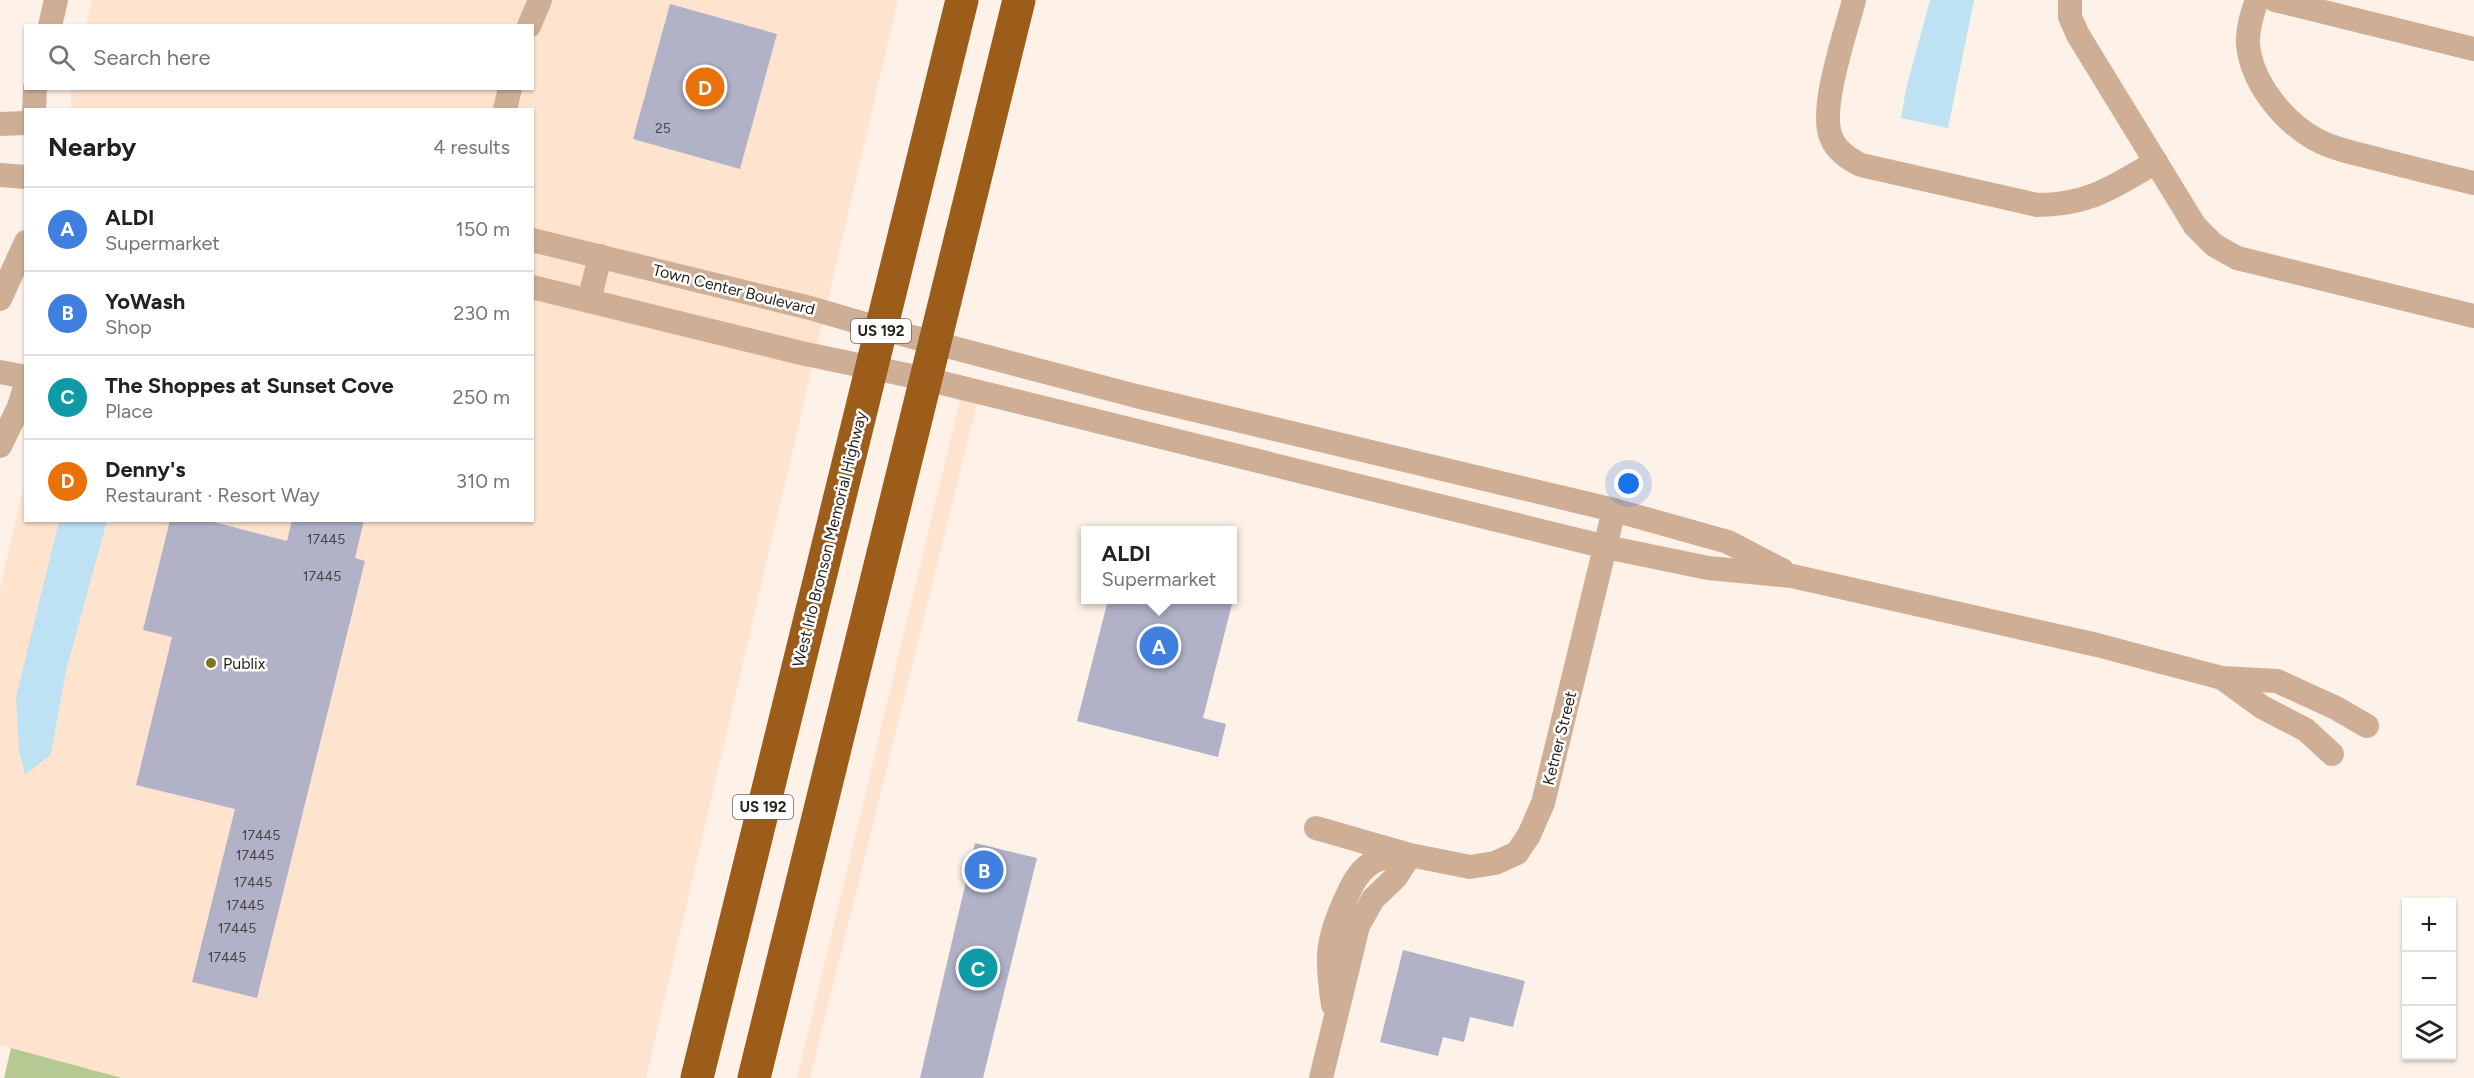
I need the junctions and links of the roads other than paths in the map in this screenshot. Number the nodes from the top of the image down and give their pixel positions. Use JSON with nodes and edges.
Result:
{"nodes":[{"id":1,"x":56,"y":0,"type":"edge"},
{"id":2,"x":540,"y":0,"type":"edge"},
{"id":3,"x":962,"y":0,"type":"edge"},
{"id":4,"x":1019,"y":0,"type":"edge"},
{"id":5,"x":1854,"y":0,"type":"edge"},
{"id":6,"x":2070,"y":0,"type":"edge"},
{"id":7,"x":2257,"y":0,"type":"edge"},
{"id":8,"x":2275,"y":0,"type":"edge"},
{"id":9,"x":50,"y":24,"type":"edge"},
{"id":10,"x":530,"y":24,"type":"edge"},
{"id":11,"x":2474,"y":48,"type":"edge"},
{"id":12,"x":35,"y":90,"type":"edge"},
{"id":13,"x":510,"y":90,"type":"edge"},
{"id":14,"x":34,"y":108,"type":"edge"},
{"id":15,"x":505,"y":108,"type":"edge"},
{"id":16,"x":24,"y":123,"type":"edge"},
{"id":17,"x":0,"y":124,"type":"edge"},
{"id":18,"x":2156,"y":162,"type":"junction"},
{"id":19,"x":0,"y":175,"type":"edge"},
{"id":20,"x":24,"y":177,"type":"edge"},
{"id":21,"x":2474,"y":183,"type":"edge"},
{"id":22,"x":534,"y":240,"type":"edge"},
{"id":23,"x":24,"y":246,"type":"edge"},
{"id":24,"x":600,"y":256,"type":"junction"},
{"id":25,"x":534,"y":287,"type":"edge"},
{"id":26,"x":0,"y":299,"type":"edge"},
{"id":27,"x":589,"y":301,"type":"junction"},
{"id":28,"x":2474,"y":316,"type":"edge"},
{"id":29,"x":882,"y":330,"type":"junction"},
{"id":30,"x":935,"y":343,"type":"junction"},
{"id":31,"x":872,"y":367,"type":"junction"},
{"id":32,"x":0,"y":372,"type":"edge"},
{"id":33,"x":24,"y":377,"type":"edge"},
{"id":34,"x":926,"y":380,"type":"junction"},
{"id":35,"x":24,"y":389,"type":"edge"},
{"id":36,"x":1136,"y":396,"type":"junction"},
{"id":37,"x":1126,"y":429,"type":"junction"},
{"id":38,"x":1324,"y":440,"type":"junction"},
{"id":39,"x":0,"y":446,"type":"edge"},
{"id":40,"x":1315,"y":475,"type":"junction"},
{"id":41,"x":1614,"y":510,"type":"junction"},
{"id":42,"x":1606,"y":547,"type":"junction"},
{"id":43,"x":1792,"y":576,"type":"junction"},
{"id":44,"x":2222,"y":678,"type":"junction"},
{"id":45,"x":2367,"y":726,"type":"dead end"},
{"id":46,"x":2332,"y":754,"type":"dead end"},
{"id":47,"x":1316,"y":828,"type":"dead end"},
{"id":48,"x":1410,"y":855,"type":"junction"},
{"id":49,"x":698,"y":1076,"type":"edge"},
{"id":50,"x":754,"y":1078,"type":"edge"},
{"id":51,"x":1321,"y":1078,"type":"edge"}],
"edges":[{"from":1,"to":9,"type":"street"},
{"from":2,"to":10,"type":"street"},
{"from":3,"to":29,"type":"highway","name":"West Irlo Bronson Memorial Highway","number":"US 192"},
{"from":4,"to":30,"type":"highway","number":"US 192"},
{"from":5,"to":18,"type":"street"},
{"from":6,"to":18,"type":"street"},
{"from":7,"to":21,"type":"street"},
{"from":8,"to":11,"type":"street"},
{"from":12,"to":14,"type":"street"},
{"from":13,"to":15,"type":"street"},
{"from":16,"to":17,"type":"street"},
{"from":18,"to":28,"type":"street"},
{"from":19,"to":20,"type":"street"},
{"from":22,"to":24,"type":"street","name":"Town Center Boulevard"},
{"from":23,"to":26,"type":"street"},
{"from":24,"to":27,"type":"street"},
{"from":24,"to":29,"type":"street","name":"Town Center Boulevard"},
{"from":25,"to":27,"type":"street"},
{"from":27,"to":31,"type":"street"},
{"from":29,"to":30,"type":"street","name":"Town Center Boulevard"},
{"from":29,"to":31,"type":"highway","name":"West Irlo Bronson Memorial Highway","number":"US 192"},
{"from":30,"to":34,"type":"highway","number":"US 192"},
{"from":30,"to":36,"type":"street","name":"Town Center Boulevard"},
{"from":31,"to":34,"type":"street"},
{"from":31,"to":49,"type":"highway","name":"West Irlo Bronson Memorial Highway","number":"US 192"},
{"from":32,"to":33,"type":"street"},
{"from":34,"to":37,"type":"street"},
{"from":34,"to":50,"type":"highway","number":"US 192"},
{"from":35,"to":39,"type":"street"},
{"from":36,"to":37,"type":"street"},
{"from":36,"to":38,"type":"street","name":"Town Center Boulevard"},
{"from":37,"to":40,"type":"street"},
{"from":38,"to":40,"type":"street"},
{"from":38,"to":41,"type":"street","name":"Town Center Boulevard"},
{"from":40,"to":42,"type":"street"},
{"from":41,"to":42,"type":"street","name":"Ketner Street"},
{"from":41,"to":43,"type":"street","name":"Town Center Boulevard"},
{"from":42,"to":43,"type":"street"},
{"from":42,"to":48,"type":"street","name":"Ketner Street"},
{"from":43,"to":44,"type":"street"},
{"from":44,"to":45,"type":"street"},
{"from":44,"to":46,"type":"street"},
{"from":47,"to":48,"type":"street","name":"Ketner Street"},
{"from":48,"to":51,"type":"street"}]}
